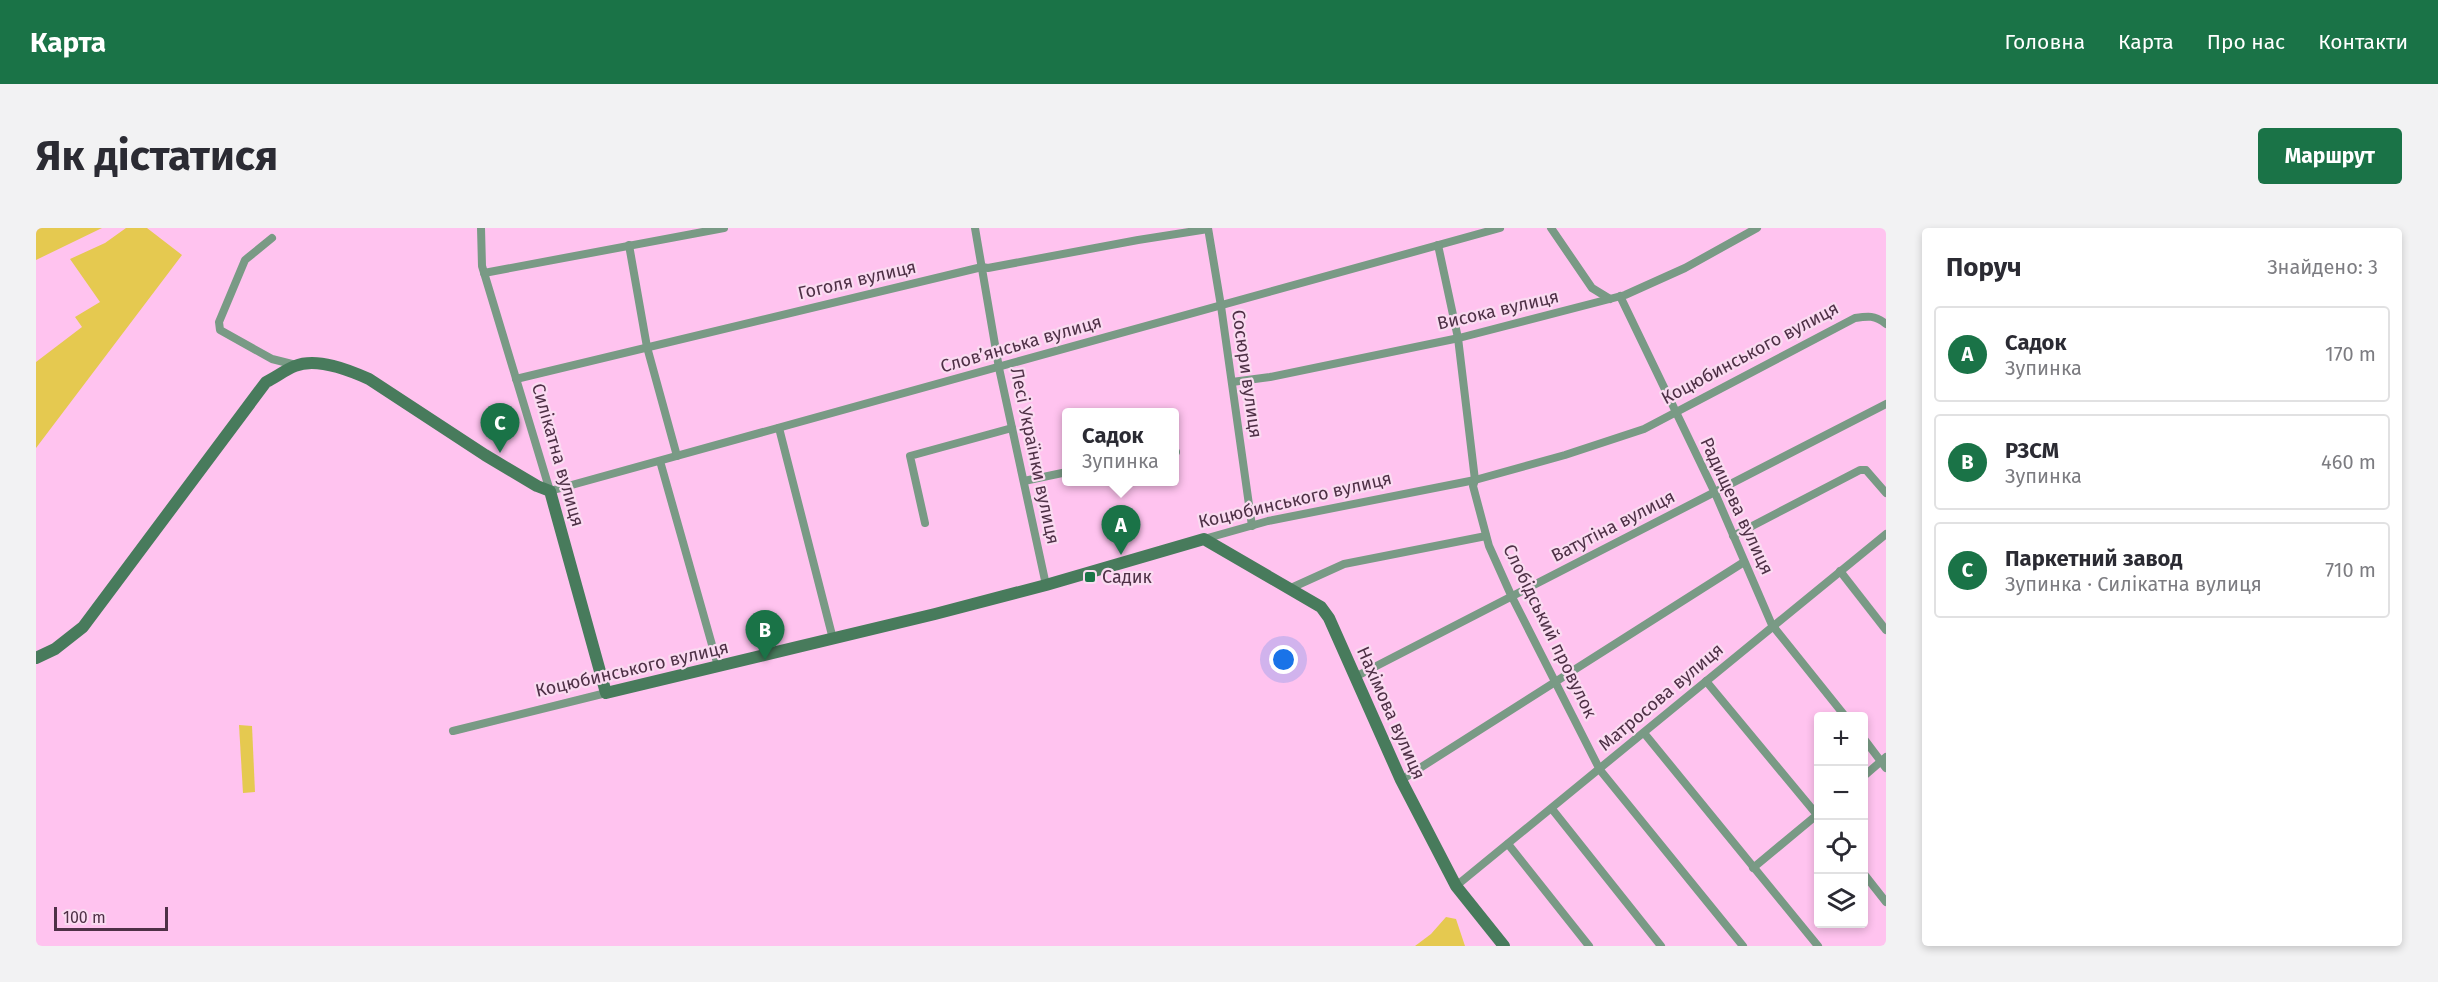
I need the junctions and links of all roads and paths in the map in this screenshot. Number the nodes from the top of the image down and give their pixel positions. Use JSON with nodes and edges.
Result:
{"nodes":[{"id":1,"x":482,"y":228,"type":"edge"},
{"id":2,"x":724,"y":228,"type":"edge"},
{"id":3,"x":975,"y":228,"type":"edge"},
{"id":4,"x":1500,"y":228,"type":"edge"},
{"id":5,"x":1551,"y":228,"type":"edge"},
{"id":6,"x":1757,"y":228,"type":"edge"},
{"id":7,"x":1208,"y":229,"type":"edge"},
{"id":8,"x":272,"y":238,"type":"dead end"},
{"id":9,"x":629,"y":245,"type":"junction"},
{"id":10,"x":1438,"y":245,"type":"junction"},
{"id":11,"x":982,"y":267,"type":"junction"},
{"id":12,"x":484,"y":273,"type":"junction"},
{"id":13,"x":1620,"y":296,"type":"junction"},
{"id":14,"x":1610,"y":299,"type":"junction"},
{"id":15,"x":1221,"y":306,"type":"junction"},
{"id":16,"x":1882,"y":321,"type":"edge"},
{"id":17,"x":1458,"y":338,"type":"junction"},
{"id":18,"x":647,"y":347,"type":"junction"},
{"id":19,"x":297,"y":365,"type":"junction"},
{"id":20,"x":999,"y":368,"type":"junction"},
{"id":21,"x":516,"y":379,"type":"junction"},
{"id":22,"x":1232,"y":382,"type":"junction"},
{"id":23,"x":1886,"y":405,"type":"edge"},
{"id":24,"x":1675,"y":413,"type":"junction"},
{"id":25,"x":779,"y":428,"type":"junction"},
{"id":26,"x":1012,"y":428,"type":"junction"},
{"id":27,"x":677,"y":456,"type":"junction"},
{"id":28,"x":660,"y":461,"type":"junction"},
{"id":29,"x":1062,"y":473,"type":"edge"},
{"id":30,"x":1475,"y":480,"type":"junction"},
{"id":31,"x":1024,"y":481,"type":"junction"},
{"id":32,"x":550,"y":491,"type":"junction"},
{"id":33,"x":1715,"y":493,"type":"junction"},
{"id":34,"x":1886,"y":493,"type":"edge"},
{"id":35,"x":925,"y":523,"type":"dead end"},
{"id":36,"x":1252,"y":526,"type":"junction"},
{"id":37,"x":1886,"y":534,"type":"edge"},
{"id":38,"x":1486,"y":536,"type":"junction"},
{"id":39,"x":1733,"y":536,"type":"junction"},
{"id":40,"x":1204,"y":539,"type":"junction"},
{"id":41,"x":1744,"y":562,"type":"junction"},
{"id":42,"x":1840,"y":571,"type":"junction"},
{"id":43,"x":1046,"y":585,"type":"junction"},
{"id":44,"x":1291,"y":588,"type":"junction"},
{"id":45,"x":1512,"y":595,"type":"junction"},
{"id":46,"x":1772,"y":625,"type":"junction"},
{"id":47,"x":1886,"y":630,"type":"edge"},
{"id":48,"x":833,"y":639,"type":"junction"},
{"id":49,"x":36,"y":658,"type":"edge"},
{"id":50,"x":718,"y":666,"type":"junction"},
{"id":51,"x":1355,"y":678,"type":"junction"},
{"id":52,"x":1706,"y":681,"type":"junction"},
{"id":53,"x":1556,"y":682,"type":"junction"},
{"id":54,"x":606,"y":693,"type":"junction"},
{"id":55,"x":1841,"y":712,"type":"edge"},
{"id":56,"x":453,"y":730,"type":"dead end"},
{"id":57,"x":1644,"y":733,"type":"junction"},
{"id":58,"x":1868,"y":745,"type":"edge"},
{"id":59,"x":1884,"y":762,"type":"edge"},
{"id":60,"x":1600,"y":770,"type":"junction"},
{"id":61,"x":1868,"y":773,"type":"edge"},
{"id":62,"x":1401,"y":780,"type":"junction"},
{"id":63,"x":1552,"y":809,"type":"junction"},
{"id":64,"x":1814,"y":810,"type":"edge"},
{"id":65,"x":1814,"y":818,"type":"edge"},
{"id":66,"x":1508,"y":844,"type":"junction"},
{"id":67,"x":1753,"y":868,"type":"junction"},
{"id":68,"x":1868,"y":880,"type":"edge"},
{"id":69,"x":1456,"y":885,"type":"junction"},
{"id":70,"x":1886,"y":902,"type":"edge"},
{"id":71,"x":1504,"y":946,"type":"edge"},
{"id":72,"x":1589,"y":946,"type":"edge"},
{"id":73,"x":1661,"y":946,"type":"edge"},
{"id":74,"x":1743,"y":946,"type":"edge"},
{"id":75,"x":1818,"y":946,"type":"edge"}],
"edges":[{"from":1,"to":12,"type":"street","name":"Силікатна вулиця"},
{"from":2,"to":9,"type":"street"},
{"from":3,"to":11,"type":"street","name":"Лесі Українки вулиця"},
{"from":4,"to":10,"type":"street","name":"Слов’янська вулиця"},
{"from":5,"to":14,"type":"street"},
{"from":6,"to":13,"type":"street","name":"Висока вулиця"},
{"from":7,"to":11,"type":"street","name":"Гоголя вулиця"},
{"from":7,"to":15,"type":"street","name":"Сосюри вулиця"},
{"from":8,"to":19,"type":"street"},
{"from":9,"to":12,"type":"street"},
{"from":9,"to":18,"type":"street"},
{"from":10,"to":15,"type":"street","name":"Слов’янська вулиця"},
{"from":10,"to":17,"type":"street","name":"Слобідський провулок"},
{"from":11,"to":18,"type":"street","name":"Гоголя вулиця"},
{"from":11,"to":20,"type":"street","name":"Лесі Українки вулиця"},
{"from":12,"to":21,"type":"street","name":"Силікатна вулиця"},
{"from":13,"to":14,"type":"street","name":"Висока вулиця"},
{"from":13,"to":24,"type":"street","name":"Радищева вулиця"},
{"from":14,"to":17,"type":"street","name":"Висока вулиця"},
{"from":15,"to":20,"type":"street","name":"Слов’янська вулиця"},
{"from":15,"to":22,"type":"street","name":"Сосюри вулиця"},
{"from":16,"to":24,"type":"street","name":"Коцюбинського вулиця"},
{"from":17,"to":22,"type":"street","name":"Висока вулиця"},
{"from":17,"to":30,"type":"street","name":"Слобідський провулок"},
{"from":18,"to":21,"type":"street","name":"Гоголя вулиця"},
{"from":18,"to":27,"type":"street"},
{"from":19,"to":32,"type":"street"},
{"from":19,"to":49,"type":"street"},
{"from":20,"to":25,"type":"street","name":"Слов’янська вулиця"},
{"from":20,"to":26,"type":"street","name":"Лесі Українки вулиця"},
{"from":21,"to":32,"type":"street","name":"Силікатна вулиця"},
{"from":22,"to":36,"type":"street","name":"Сосюри вулиця"},
{"from":23,"to":33,"type":"street","name":"Ватутіна вулиця"},
{"from":24,"to":30,"type":"street","name":"Коцюбинського вулиця"},
{"from":24,"to":33,"type":"street","name":"Радищева вулиця"},
{"from":25,"to":27,"type":"street","name":"Слов’янська вулиця"},
{"from":25,"to":48,"type":"street"},
{"from":26,"to":31,"type":"street","name":"Лесі Українки вулиця"},
{"from":26,"to":35,"type":"street"},
{"from":27,"to":28,"type":"street","name":"Слов’янська вулиця"},
{"from":28,"to":32,"type":"street","name":"Слов’янська вулиця"},
{"from":28,"to":50,"type":"street"},
{"from":29,"to":31,"type":"street"},
{"from":30,"to":36,"type":"street","name":"Коцюбинського вулиця"},
{"from":30,"to":38,"type":"street","name":"Слобідський провулок"},
{"from":31,"to":43,"type":"street","name":"Лесі Українки вулиця"},
{"from":32,"to":54,"type":"street","name":"Силікатна вулиця"},
{"from":33,"to":39,"type":"street","name":"Радищева вулиця"},
{"from":33,"to":45,"type":"street","name":"Ватутіна вулиця"},
{"from":34,"to":39,"type":"street"},
{"from":36,"to":40,"type":"street","name":"Коцюбинського вулиця"},
{"from":37,"to":42,"type":"street","name":"Матросова вулиця"},
{"from":38,"to":44,"type":"street"},
{"from":38,"to":45,"type":"street","name":"Слобідський провулок"},
{"from":39,"to":41,"type":"street","name":"Радищева вулиця"},
{"from":40,"to":43,"type":"street","name":"Коцюбинського вулиця"},
{"from":40,"to":44,"type":"street","name":"Нахімова вулиця"},
{"from":41,"to":46,"type":"street","name":"Радищева вулиця"},
{"from":41,"to":53,"type":"street"},
{"from":42,"to":46,"type":"street","name":"Матросова вулиця"},
{"from":42,"to":47,"type":"street"},
{"from":43,"to":48,"type":"street","name":"Коцюбинського вулиця"},
{"from":44,"to":51,"type":"street","name":"Нахімова вулиця"},
{"from":45,"to":51,"type":"street","name":"Ватутіна вулиця"},
{"from":45,"to":53,"type":"street","name":"Слобідський провулок"},
{"from":46,"to":52,"type":"street","name":"Матросова вулиця"},
{"from":46,"to":55,"type":"street","name":"Радищева вулиця"},
{"from":48,"to":50,"type":"street","name":"Коцюбинського вулиця"},
{"from":50,"to":54,"type":"street","name":"Коцюбинського вулиця"},
{"from":51,"to":62,"type":"street","name":"Нахімова вулиця"},
{"from":52,"to":57,"type":"street","name":"Матросова вулиця"},
{"from":52,"to":64,"type":"street"},
{"from":53,"to":60,"type":"street","name":"Слобідський провулок"},
{"from":53,"to":62,"type":"street"},
{"from":54,"to":56,"type":"street","name":"Коцюбинського вулиця"},
{"from":57,"to":60,"type":"street","name":"Матросова вулиця"},
{"from":57,"to":67,"type":"street"},
{"from":58,"to":59,"type":"street"},
{"from":59,"to":61,"type":"street"},
{"from":60,"to":63,"type":"street","name":"Матросова вулиця"},
{"from":60,"to":74,"type":"street","name":"Слобідський провулок"},
{"from":62,"to":69,"type":"street","name":"Нахімова вулиця"},
{"from":63,"to":66,"type":"street","name":"Матросова вулиця"},
{"from":63,"to":73,"type":"street"},
{"from":65,"to":67,"type":"street"},
{"from":66,"to":69,"type":"street","name":"Матросова вулиця"},
{"from":66,"to":72,"type":"street"},
{"from":67,"to":75,"type":"street"},
{"from":68,"to":70,"type":"street"},
{"from":69,"to":71,"type":"street","name":"Нахімова вулиця"}]}
